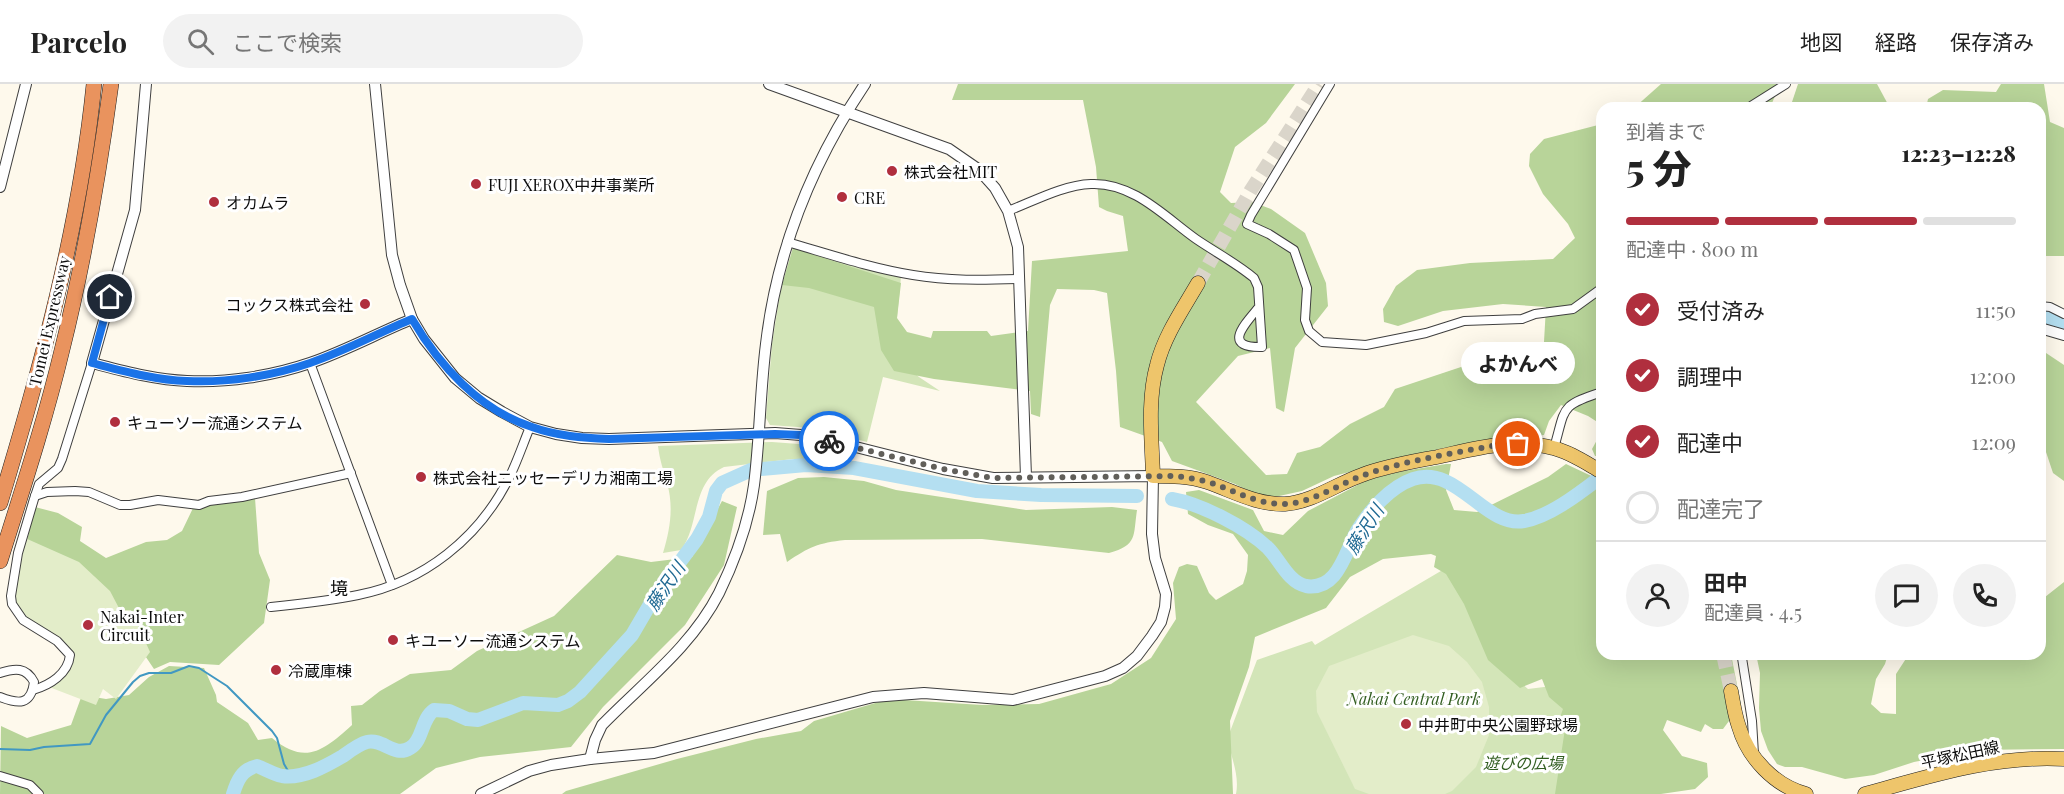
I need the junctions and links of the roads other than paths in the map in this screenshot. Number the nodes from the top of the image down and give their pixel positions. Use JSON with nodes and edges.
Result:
{"nodes":[{"id":1,"x":26,"y":84,"type":"edge"},
{"id":2,"x":94,"y":84,"type":"edge"},
{"id":3,"x":111,"y":84,"type":"edge"},
{"id":4,"x":146,"y":84,"type":"edge"},
{"id":5,"x":375,"y":84,"type":"edge"},
{"id":6,"x":770,"y":84,"type":"edge"},
{"id":7,"x":866,"y":84,"type":"edge"},
{"id":8,"x":1330,"y":84,"type":"edge"},
{"id":9,"x":1786,"y":84,"type":"edge"},
{"id":10,"x":1758,"y":102,"type":"edge"},
{"id":11,"x":847,"y":112,"type":"junction"},
{"id":12,"x":0,"y":187,"type":"edge"},
{"id":13,"x":1008,"y":211,"type":"junction"},
{"id":14,"x":787,"y":242,"type":"junction"},
{"id":15,"x":1020,"y":279,"type":"junction"},
{"id":16,"x":1198,"y":283,"type":"tunnel mouth"},
{"id":17,"x":1596,"y":292,"type":"edge"},
{"id":18,"x":1259,"y":307,"type":"junction"},
{"id":19,"x":2046,"y":307,"type":"edge"},
{"id":20,"x":2064,"y":314,"type":"edge"},
{"id":21,"x":412,"y":319,"type":"junction"},
{"id":22,"x":2046,"y":330,"type":"edge"},
{"id":23,"x":2064,"y":335,"type":"edge"},
{"id":24,"x":92,"y":363,"type":"junction"},
{"id":25,"x":310,"y":363,"type":"junction"},
{"id":26,"x":1596,"y":394,"type":"edge"},
{"id":27,"x":530,"y":427,"type":"junction"},
{"id":28,"x":758,"y":440,"type":"junction"},
{"id":29,"x":1554,"y":448,"type":"junction"},
{"id":30,"x":1596,"y":469,"type":"edge"},
{"id":31,"x":351,"y":472,"type":"junction"},
{"id":32,"x":1153,"y":476,"type":"junction"},
{"id":33,"x":1026,"y":477,"type":"junction"},
{"id":34,"x":35,"y":496,"type":"junction"},
{"id":35,"x":0,"y":503,"type":"edge"},
{"id":36,"x":0,"y":561,"type":"edge"},
{"id":37,"x":392,"y":585,"type":"junction"},
{"id":38,"x":271,"y":607,"type":"dead end"},
{"id":39,"x":1742,"y":660,"type":"edge"},
{"id":40,"x":0,"y":673,"type":"edge"},
{"id":41,"x":33,"y":690,"type":"junction"},
{"id":42,"x":1731,"y":691,"type":"tunnel mouth"},
{"id":43,"x":0,"y":697,"type":"edge"},
{"id":44,"x":1755,"y":757,"type":"junction"},
{"id":45,"x":590,"y":759,"type":"junction"},
{"id":46,"x":2064,"y":759,"type":"edge"},
{"id":47,"x":0,"y":776,"type":"edge"},
{"id":48,"x":39,"y":794,"type":"edge"},
{"id":49,"x":481,"y":794,"type":"edge"},
{"id":50,"x":1806,"y":794,"type":"edge"},
{"id":51,"x":1865,"y":794,"type":"edge"}],
"edges":[{"from":1,"to":12,"type":"street"},
{"from":2,"to":35,"type":"highway","name":"Tomei Expressway"},
{"from":3,"to":36,"type":"highway","name":"Tomei Expressway"},
{"from":4,"to":24,"type":"street"},
{"from":5,"to":21,"type":"street"},
{"from":6,"to":11,"type":"street"},
{"from":7,"to":11,"type":"street"},
{"from":8,"to":17,"type":"street"},
{"from":9,"to":10,"type":"street"},
{"from":11,"to":13,"type":"street"},
{"from":11,"to":14,"type":"street"},
{"from":13,"to":15,"type":"street"},
{"from":13,"to":18,"type":"street"},
{"from":14,"to":15,"type":"street"},
{"from":14,"to":28,"type":"street"},
{"from":15,"to":33,"type":"street"},
{"from":16,"to":32,"type":"main road"},
{"from":18,"to":18,"type":"street"},
{"from":19,"to":20,"type":"street"},
{"from":21,"to":25,"type":"street"},
{"from":21,"to":27,"type":"street"},
{"from":22,"to":23,"type":"street"},
{"from":24,"to":25,"type":"street"},
{"from":24,"to":34,"type":"street"},
{"from":25,"to":31,"type":"street"},
{"from":26,"to":29,"type":"street"},
{"from":27,"to":28,"type":"street"},
{"from":27,"to":37,"type":"street"},
{"from":28,"to":33,"type":"street"},
{"from":28,"to":45,"type":"street"},
{"from":29,"to":30,"type":"main road"},
{"from":29,"to":32,"type":"main road"},
{"from":31,"to":34,"type":"street"},
{"from":31,"to":37,"type":"street"},
{"from":32,"to":33,"type":"street"},
{"from":32,"to":45,"type":"street"},
{"from":34,"to":41,"type":"street"},
{"from":37,"to":38,"type":"street"},
{"from":39,"to":44,"type":"street"},
{"from":40,"to":41,"type":"street"},
{"from":41,"to":43,"type":"street"},
{"from":42,"to":44,"type":"main road"},
{"from":44,"to":50,"type":"main road"},
{"from":45,"to":49,"type":"street"},
{"from":46,"to":51,"type":"main road","name":"平塚松田線"},
{"from":47,"to":48,"type":"street"}]}
